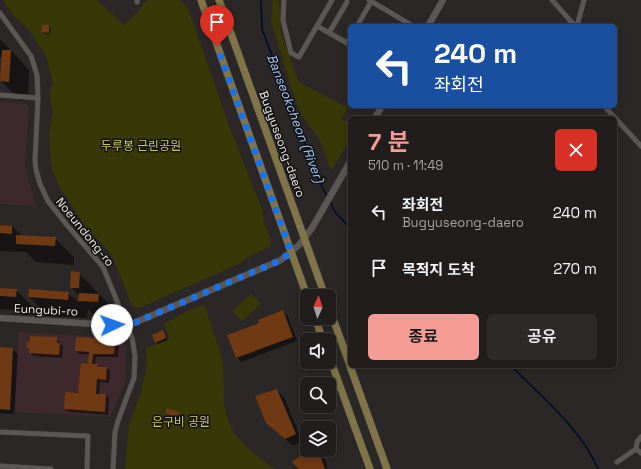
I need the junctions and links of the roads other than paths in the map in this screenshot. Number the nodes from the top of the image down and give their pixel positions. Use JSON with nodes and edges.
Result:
{"nodes":[{"id":1,"x":201,"y":0,"type":"edge"},
{"id":2,"x":219,"y":0,"type":"edge"},
{"id":3,"x":284,"y":0,"type":"edge"},
{"id":4,"x":443,"y":0,"type":"edge"},
{"id":5,"x":552,"y":0,"type":"edge"},
{"id":6,"x":584,"y":0,"type":"edge"},
{"id":7,"x":330,"y":1,"type":"edge"},
{"id":8,"x":371,"y":1,"type":"edge"},
{"id":9,"x":347,"y":2,"type":"dead end"},
{"id":10,"x":0,"y":13,"type":"edge"},
{"id":11,"x":358,"y":24,"type":"edge"},
{"id":12,"x":410,"y":24,"type":"edge"},
{"id":13,"x":429,"y":24,"type":"edge"},
{"id":14,"x":574,"y":24,"type":"edge"},
{"id":15,"x":577,"y":24,"type":"edge"},
{"id":16,"x":317,"y":26,"type":"junction"},
{"id":17,"x":329,"y":33,"type":"junction"},
{"id":18,"x":348,"y":41,"type":"edge"},
{"id":19,"x":0,"y":95,"type":"edge"},
{"id":20,"x":38,"y":98,"type":"junction"},
{"id":21,"x":606,"y":108,"type":"edge"},
{"id":22,"x":613,"y":116,"type":"edge"},
{"id":23,"x":617,"y":120,"type":"edge"},
{"id":24,"x":641,"y":146,"type":"edge"},
{"id":25,"x":348,"y":165,"type":"edge"},
{"id":26,"x":305,"y":239,"type":"junction"},
{"id":27,"x":291,"y":252,"type":"junction"},
{"id":28,"x":304,"y":289,"type":"edge"},
{"id":29,"x":323,"y":289,"type":"edge"},
{"id":30,"x":0,"y":318,"type":"edge"},
{"id":31,"x":335,"y":325,"type":"edge"},
{"id":32,"x":127,"y":326,"type":"junction"},
{"id":33,"x":348,"y":360,"type":"edge"},
{"id":34,"x":351,"y":368,"type":"edge"},
{"id":35,"x":334,"y":369,"type":"edge"},
{"id":36,"x":0,"y":432,"type":"edge"},
{"id":37,"x":641,"y":437,"type":"edge"},
{"id":38,"x":636,"y":449,"type":"junction"},
{"id":39,"x":641,"y":453,"type":"edge"},
{"id":40,"x":618,"y":462,"type":"dead end"},
{"id":41,"x":0,"y":466,"type":"edge"},
{"id":42,"x":51,"y":469,"type":"edge"},
{"id":43,"x":87,"y":469,"type":"edge"},
{"id":44,"x":113,"y":469,"type":"edge"},
{"id":45,"x":370,"y":469,"type":"edge"},
{"id":46,"x":387,"y":469,"type":"edge"}],
"edges":[{"from":1,"to":27,"type":"main road"},
{"from":2,"to":26,"type":"main road","name":"Bugyuseong-daero"},
{"from":3,"to":16,"type":"street"},
{"from":4,"to":13,"type":"street"},
{"from":5,"to":14,"type":"street"},
{"from":6,"to":15,"type":"street"},
{"from":7,"to":16,"type":"street"},
{"from":8,"to":11,"type":"street"},
{"from":8,"to":12,"type":"street"},
{"from":9,"to":17,"type":"street"},
{"from":10,"to":20,"type":"street","name":"Noeundong-ro"},
{"from":16,"to":17,"type":"street"},
{"from":17,"to":18,"type":"street"},
{"from":19,"to":20,"type":"street"},
{"from":20,"to":32,"type":"street","name":"Noeundong-ro"},
{"from":21,"to":22,"type":"street"},
{"from":23,"to":24,"type":"street"},
{"from":25,"to":26,"type":"street","name":"Eungubi-ro"},
{"from":26,"to":27,"type":"street","name":"Eungubi-ro"},
{"from":26,"to":29,"type":"main road","name":"Bugyuseong-daero"},
{"from":27,"to":28,"type":"main road"},
{"from":27,"to":32,"type":"street","name":"Eungubi-ro"},
{"from":30,"to":32,"type":"street","name":"Eungubi-ro"},
{"from":31,"to":33,"type":"main road"},
{"from":32,"to":44,"type":"street","name":"Noeundong-ro"},
{"from":34,"to":46,"type":"main road"},
{"from":35,"to":45,"type":"main road"},
{"from":36,"to":43,"type":"street"},
{"from":37,"to":38,"type":"street"},
{"from":38,"to":39,"type":"street"},
{"from":38,"to":40,"type":"street"},
{"from":41,"to":42,"type":"street"}]}
